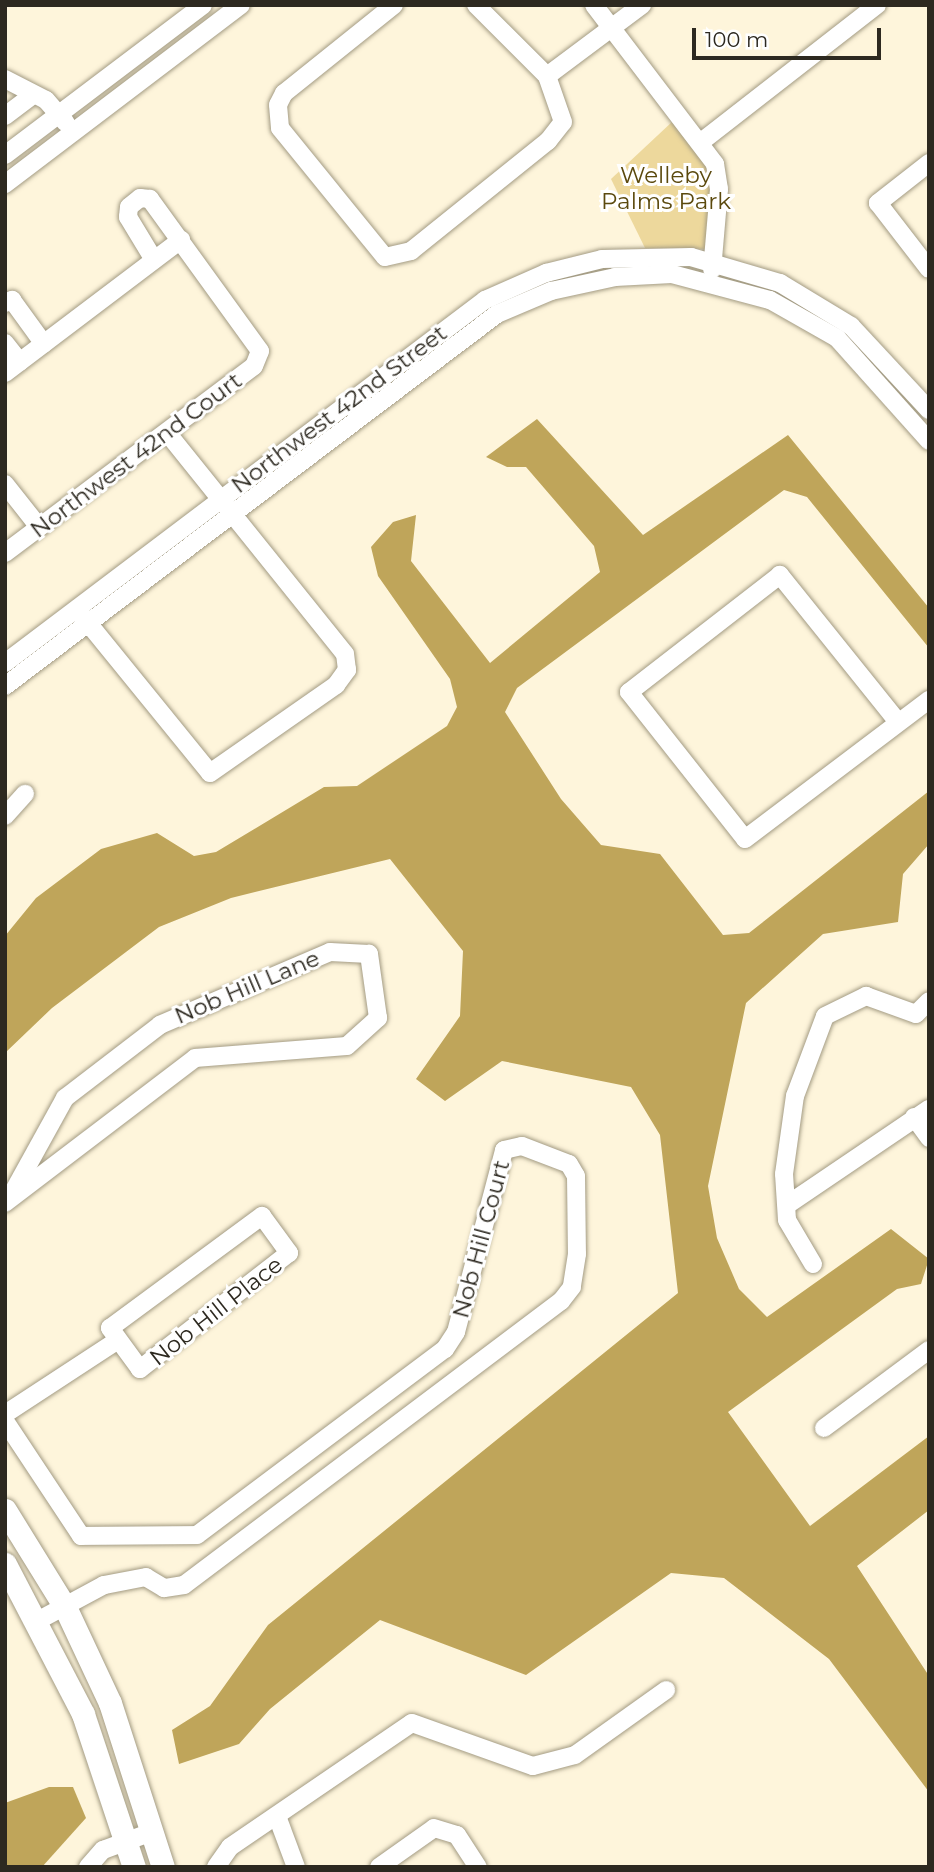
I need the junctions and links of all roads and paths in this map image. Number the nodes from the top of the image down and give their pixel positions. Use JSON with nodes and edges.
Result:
{"nodes":[{"id":1,"x":204,"y":5,"type":"edge"},
{"id":2,"x":241,"y":5,"type":"edge"},
{"id":3,"x":394,"y":5,"type":"edge"},
{"id":4,"x":476,"y":5,"type":"edge"},
{"id":5,"x":594,"y":5,"type":"edge"},
{"id":6,"x":642,"y":5,"type":"edge"},
{"id":7,"x":877,"y":5,"type":"edge"},
{"id":8,"x":613,"y":29,"type":"junction"},
{"id":9,"x":547,"y":76,"type":"junction"},
{"id":10,"x":5,"y":79,"type":"edge"},
{"id":11,"x":32,"y":96,"type":"junction"},
{"id":12,"x":60,"y":114,"type":"junction"},
{"id":13,"x":5,"y":116,"type":"edge"},
{"id":14,"x":74,"y":132,"type":"junction"},
{"id":15,"x":701,"y":142,"type":"junction"},
{"id":16,"x":5,"y":155,"type":"edge"},
{"id":17,"x":929,"y":163,"type":"edge"},
{"id":18,"x":5,"y":184,"type":"edge"},
{"id":19,"x":181,"y":240,"type":"junction"},
{"id":20,"x":155,"y":260,"type":"junction"},
{"id":21,"x":713,"y":261,"type":"junction"},
{"id":22,"x":929,"y":269,"type":"edge"},
{"id":23,"x":710,"y":281,"type":"junction"},
{"id":24,"x":5,"y":303,"type":"edge"},
{"id":25,"x":5,"y":342,"type":"edge"},
{"id":26,"x":44,"y":344,"type":"junction"},
{"id":27,"x":20,"y":362,"type":"junction"},
{"id":28,"x":5,"y":373,"type":"edge"},
{"id":29,"x":929,"y":410,"type":"edge"},
{"id":30,"x":168,"y":434,"type":"junction"},
{"id":31,"x":929,"y":441,"type":"edge"},
{"id":32,"x":5,"y":484,"type":"edge"},
{"id":33,"x":224,"y":506,"type":"junction"},
{"id":34,"x":39,"y":527,"type":"junction"},
{"id":35,"x":5,"y":553,"type":"edge"},
{"id":36,"x":76,"y":608,"type":"junction"},
{"id":37,"x":88,"y":623,"type":"junction"},
{"id":38,"x":5,"y":663,"type":"edge"},
{"id":39,"x":5,"y":686,"type":"edge"},
{"id":40,"x":929,"y":699,"type":"edge"},
{"id":41,"x":898,"y":722,"type":"junction"},
{"id":42,"x":25,"y":794,"type":"dead end"},
{"id":43,"x":5,"y":816,"type":"edge"},
{"id":44,"x":924,"y":1013,"type":"edge"},
{"id":45,"x":921,"y":1113,"type":"edge"},
{"id":46,"x":929,"y":1138,"type":"edge"},
{"id":47,"x":8,"y":1199,"type":"edge"},
{"id":48,"x":790,"y":1203,"type":"junction"},
{"id":49,"x":813,"y":1264,"type":"dead end"},
{"id":50,"x":115,"y":1342,"type":"junction"},
{"id":51,"x":929,"y":1350,"type":"edge"},
{"id":52,"x":5,"y":1414,"type":"edge"},
{"id":53,"x":5,"y":1421,"type":"edge"},
{"id":54,"x":824,"y":1427,"type":"dead end"},
{"id":55,"x":5,"y":1510,"type":"edge"},
{"id":56,"x":5,"y":1564,"type":"edge"},
{"id":57,"x":65,"y":1607,"type":"junction"},
{"id":58,"x":39,"y":1620,"type":"junction"},
{"id":59,"x":666,"y":1690,"type":"dead end"},
{"id":60,"x":277,"y":1816,"type":"junction"},
{"id":61,"x":152,"y":1832,"type":"junction"},
{"id":62,"x":125,"y":1841,"type":"junction"},
{"id":63,"x":88,"y":1867,"type":"edge"},
{"id":64,"x":134,"y":1867,"type":"edge"},
{"id":65,"x":163,"y":1867,"type":"edge"},
{"id":66,"x":216,"y":1867,"type":"edge"},
{"id":67,"x":296,"y":1867,"type":"edge"},
{"id":68,"x":379,"y":1867,"type":"edge"},
{"id":69,"x":478,"y":1867,"type":"edge"}],
"edges":[{"from":1,"to":12,"type":"street"},
{"from":2,"to":14,"type":"street"},
{"from":3,"to":9,"type":"street"},
{"from":4,"to":9,"type":"street"},
{"from":5,"to":8,"type":"street"},
{"from":6,"to":8,"type":"street"},
{"from":7,"to":15,"type":"street"},
{"from":8,"to":9,"type":"street"},
{"from":8,"to":15,"type":"street"},
{"from":10,"to":11,"type":"street"},
{"from":11,"to":12,"type":"street"},
{"from":11,"to":13,"type":"street"},
{"from":12,"to":14,"type":"street"},
{"from":12,"to":16,"type":"street"},
{"from":14,"to":18,"type":"street"},
{"from":15,"to":21,"type":"street"},
{"from":17,"to":22,"type":"street"},
{"from":19,"to":20,"type":"street"},
{"from":19,"to":20,"type":"street"},
{"from":19,"to":30,"type":"street","name":"Northwest 42nd Court"},
{"from":20,"to":26,"type":"street"},
{"from":21,"to":23,"type":"street"},
{"from":21,"to":29,"type":"street","name":"Northwest 42nd Street"},
{"from":21,"to":33,"type":"street","name":"Northwest 42nd Street"},
{"from":23,"to":31,"type":"street","name":"Northwest 42nd Street"},
{"from":23,"to":33,"type":"street","name":"Northwest 42nd Street"},
{"from":24,"to":26,"type":"street"},
{"from":25,"to":27,"type":"street"},
{"from":26,"to":27,"type":"street"},
{"from":27,"to":28,"type":"street"},
{"from":30,"to":33,"type":"street"},
{"from":30,"to":34,"type":"street","name":"Northwest 42nd Court"},
{"from":32,"to":34,"type":"street"},
{"from":33,"to":36,"type":"street","name":"Northwest 42nd Street"},
{"from":33,"to":37,"type":"street","name":"Northwest 42nd Street"},
{"from":33,"to":37,"type":"street"},
{"from":34,"to":35,"type":"street","name":"Northwest 42nd Court"},
{"from":36,"to":37,"type":"street"},
{"from":36,"to":38,"type":"street","name":"Northwest 42nd Street"},
{"from":37,"to":39,"type":"street","name":"Northwest 42nd Street"},
{"from":40,"to":41,"type":"street"},
{"from":41,"to":41,"type":"street"},
{"from":42,"to":43,"type":"street"},
{"from":44,"to":48,"type":"street"},
{"from":45,"to":46,"type":"street"},
{"from":45,"to":48,"type":"street"},
{"from":47,"to":47,"type":"street","name":"Nob Hill Lane"},
{"from":48,"to":49,"type":"street"},
{"from":50,"to":50,"type":"street","name":"Nob Hill Place"},
{"from":50,"to":52,"type":"street","name":"Nob Hill Place"},
{"from":51,"to":54,"type":"street"},
{"from":53,"to":57,"type":"street","name":"Nob Hill Court"},
{"from":55,"to":57,"type":"main road"},
{"from":56,"to":58,"type":"main road"},
{"from":57,"to":58,"type":"street","name":"Nob Hill Court"},
{"from":57,"to":61,"type":"main road"},
{"from":58,"to":62,"type":"main road"},
{"from":59,"to":60,"type":"street"},
{"from":60,"to":66,"type":"street"},
{"from":60,"to":67,"type":"street"},
{"from":61,"to":62,"type":"street"},
{"from":61,"to":65,"type":"main road"},
{"from":62,"to":63,"type":"street"},
{"from":62,"to":64,"type":"main road"},
{"from":68,"to":69,"type":"street"}]}
